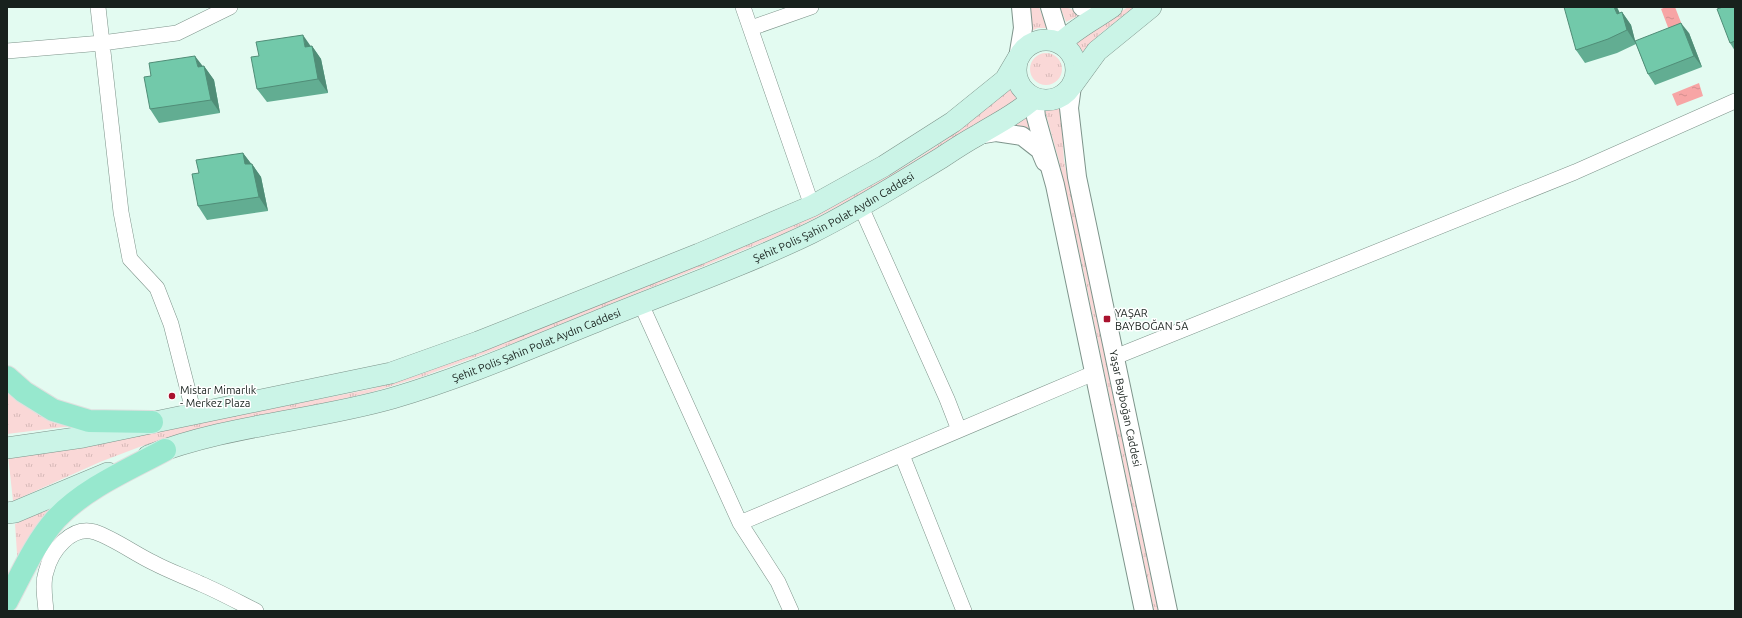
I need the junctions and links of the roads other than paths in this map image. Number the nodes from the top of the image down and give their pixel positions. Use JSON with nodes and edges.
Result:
{"nodes":[{"id":1,"x":98,"y":7,"type":"edge"},
{"id":2,"x":230,"y":7,"type":"edge"},
{"id":3,"x":743,"y":7,"type":"edge"},
{"id":4,"x":811,"y":7,"type":"edge"},
{"id":5,"x":1021,"y":7,"type":"edge"},
{"id":6,"x":1050,"y":7,"type":"edge"},
{"id":7,"x":1082,"y":7,"type":"edge"},
{"id":8,"x":1102,"y":7,"type":"edge"},
{"id":9,"x":1112,"y":7,"type":"edge"},
{"id":10,"x":1151,"y":7,"type":"edge"},
{"id":11,"x":750,"y":28,"type":"junction"},
{"id":12,"x":102,"y":43,"type":"junction"},
{"id":13,"x":1061,"y":43,"type":"junction"},
{"id":14,"x":7,"y":51,"type":"edge"},
{"id":15,"x":1018,"y":58,"type":"junction"},
{"id":16,"x":1072,"y":86,"type":"junction"},
{"id":17,"x":1034,"y":98,"type":"junction"},
{"id":18,"x":1735,"y":101,"type":"edge"},
{"id":19,"x":977,"y":135,"type":"junction"},
{"id":20,"x":1055,"y":185,"type":"junction"},
{"id":21,"x":812,"y":206,"type":"junction"},
{"id":22,"x":860,"y":207,"type":"junction"},
{"id":23,"x":641,"y":304,"type":"junction"},
{"id":24,"x":1115,"y":356,"type":"junction"},
{"id":25,"x":1094,"y":373,"type":"junction"},
{"id":26,"x":7,"y":377,"type":"edge"},
{"id":27,"x":194,"y":414,"type":"junction"},
{"id":28,"x":152,"y":422,"type":"junction"},
{"id":29,"x":959,"y":430,"type":"junction"},
{"id":30,"x":7,"y":448,"type":"edge"},
{"id":31,"x":165,"y":450,"type":"junction"},
{"id":32,"x":902,"y":456,"type":"junction"},
{"id":33,"x":7,"y":513,"type":"edge"},
{"id":34,"x":740,"y":523,"type":"junction"},
{"id":35,"x":7,"y":601,"type":"edge"},
{"id":36,"x":46,"y":611,"type":"edge"},
{"id":37,"x":256,"y":611,"type":"edge"},
{"id":38,"x":792,"y":611,"type":"edge"},
{"id":39,"x":964,"y":611,"type":"edge"},
{"id":40,"x":1144,"y":611,"type":"edge"},
{"id":41,"x":1168,"y":611,"type":"edge"}],
"edges":[{"from":1,"to":12,"type":"street"},
{"from":2,"to":12,"type":"street"},
{"from":3,"to":11,"type":"street"},
{"from":4,"to":11,"type":"street"},
{"from":5,"to":15,"type":"street"},
{"from":6,"to":13,"type":"street"},
{"from":7,"to":8,"type":"street"},
{"from":9,"to":13,"type":"main road"},
{"from":10,"to":16,"type":"main road"},
{"from":11,"to":21,"type":"street"},
{"from":12,"to":14,"type":"street"},
{"from":12,"to":27,"type":"street"},
{"from":13,"to":15,"type":"main road"},
{"from":13,"to":16,"type":"main road"},
{"from":15,"to":17,"type":"main road"},
{"from":15,"to":21,"type":"main road","name":"Şehit Polis Şahin Polat Aydın Caddesi"},
{"from":16,"to":17,"type":"main road"},
{"from":16,"to":24,"type":"street","name":"Yaşar Bayboğan Caddesi"},
{"from":17,"to":19,"type":"main road","name":"Şehit Polis Şahin Polat Aydın Caddesi"},
{"from":17,"to":20,"type":"street"},
{"from":18,"to":24,"type":"street"},
{"from":19,"to":20,"type":"street"},
{"from":19,"to":22,"type":"main road","name":"Şehit Polis Şahin Polat Aydın Caddesi"},
{"from":20,"to":25,"type":"street"},
{"from":21,"to":27,"type":"main road","name":"Şehit Polis Şahin Polat Aydın Caddesi"},
{"from":22,"to":23,"type":"main road","name":"Şehit Polis Şahin Polat Aydın Caddesi"},
{"from":22,"to":29,"type":"street"},
{"from":23,"to":31,"type":"main road","name":"Şehit Polis Şahin Polat Aydın Caddesi"},
{"from":23,"to":34,"type":"street"},
{"from":24,"to":41,"type":"street","name":"Yaşar Bayboğan Caddesi"},
{"from":25,"to":29,"type":"street"},
{"from":25,"to":40,"type":"street"},
{"from":26,"to":28,"type":"main road"},
{"from":27,"to":28,"type":"main road","name":"Şehit Polis Şahin Polat Aydın Caddesi"},
{"from":28,"to":30,"type":"main road","name":"Şehit Polis Şahin Polat Aydın Caddesi"},
{"from":29,"to":32,"type":"street"},
{"from":31,"to":33,"type":"main road","name":"Şehit Polis Şahin Polat Aydın Caddesi"},
{"from":31,"to":35,"type":"main road"},
{"from":32,"to":34,"type":"street"},
{"from":32,"to":39,"type":"street"},
{"from":34,"to":38,"type":"street"},
{"from":36,"to":37,"type":"street"}]}
